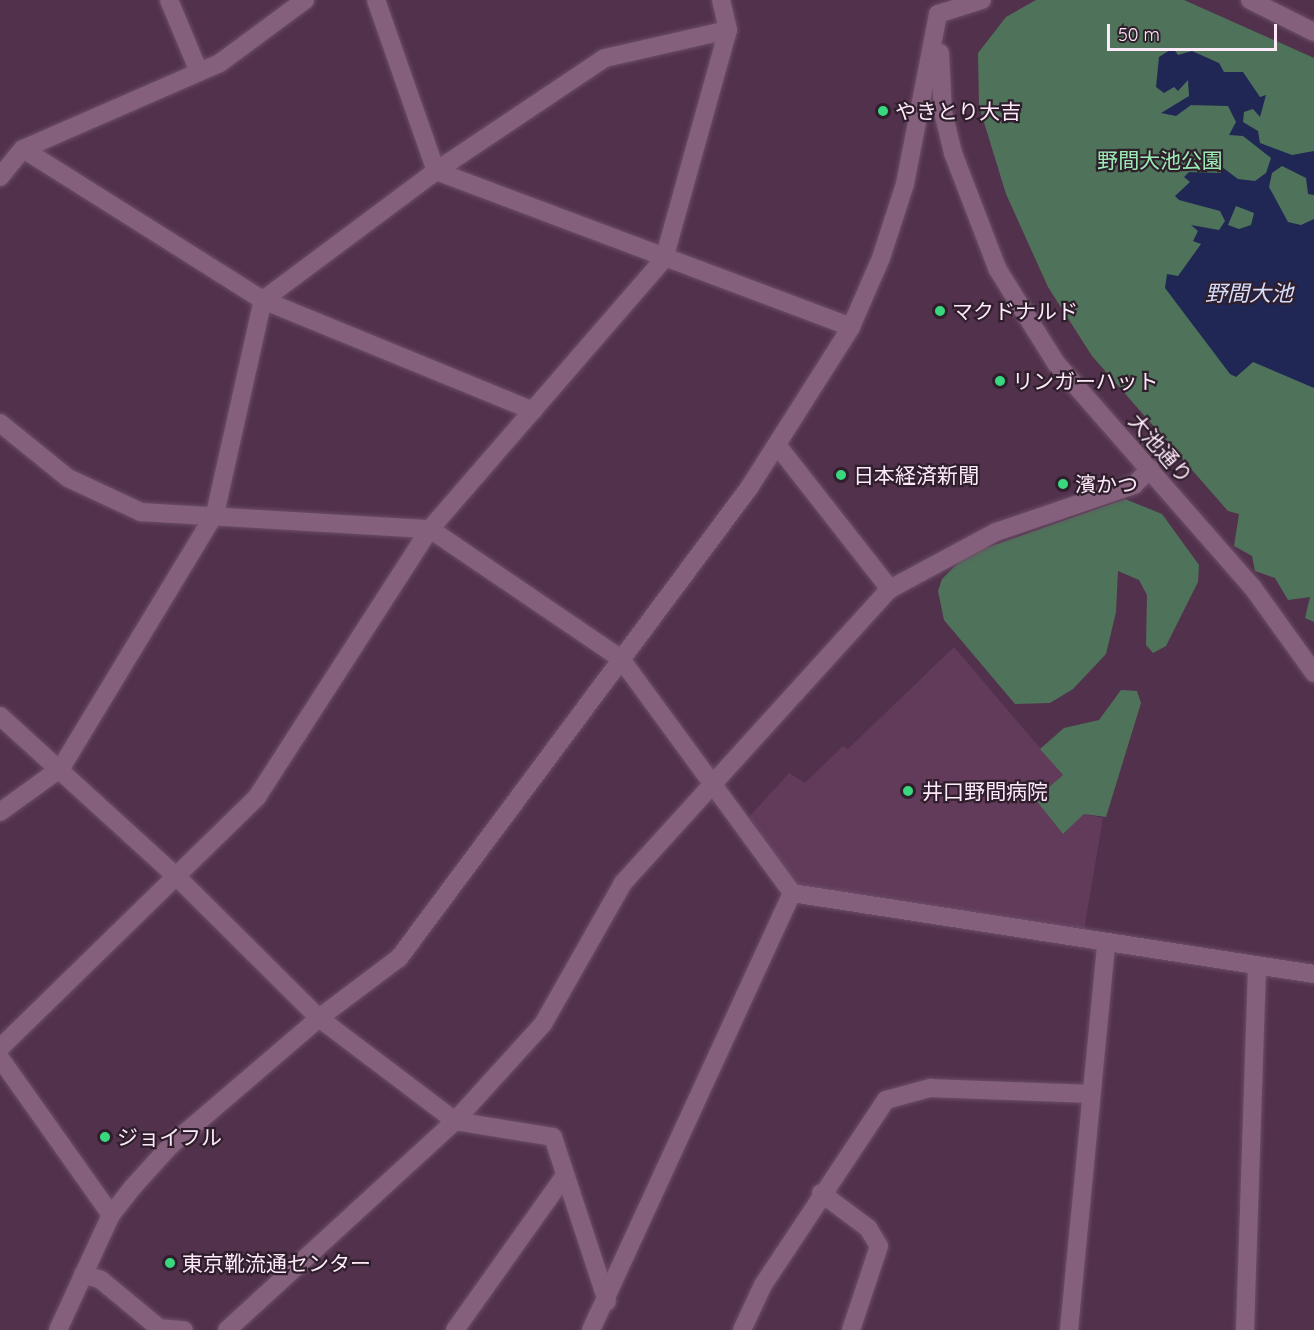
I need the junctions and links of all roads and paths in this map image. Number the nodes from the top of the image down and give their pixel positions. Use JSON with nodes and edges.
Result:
{"nodes":[{"id":1,"x":169,"y":0,"type":"edge"},
{"id":2,"x":305,"y":0,"type":"edge"},
{"id":3,"x":376,"y":0,"type":"edge"},
{"id":4,"x":721,"y":0,"type":"edge"},
{"id":5,"x":982,"y":0,"type":"edge"},
{"id":6,"x":1250,"y":0,"type":"edge"},
{"id":7,"x":937,"y":7,"type":"edge"},
{"id":8,"x":728,"y":30,"type":"junction"},
{"id":9,"x":1314,"y":32,"type":"edge"},
{"id":10,"x":200,"y":72,"type":"junction"},
{"id":11,"x":23,"y":149,"type":"junction"},
{"id":12,"x":436,"y":171,"type":"junction"},
{"id":13,"x":0,"y":177,"type":"edge"},
{"id":14,"x":664,"y":259,"type":"junction"},
{"id":15,"x":263,"y":300,"type":"junction"},
{"id":16,"x":851,"y":327,"type":"junction"},
{"id":17,"x":533,"y":411,"type":"junction"},
{"id":18,"x":0,"y":423,"type":"edge"},
{"id":19,"x":777,"y":445,"type":"junction"},
{"id":20,"x":1150,"y":469,"type":"junction"},
{"id":21,"x":215,"y":514,"type":"junction"},
{"id":22,"x":430,"y":529,"type":"junction"},
{"id":23,"x":890,"y":589,"type":"junction"},
{"id":24,"x":621,"y":659,"type":"junction"},
{"id":25,"x":1314,"y":673,"type":"edge"},
{"id":26,"x":0,"y":716,"type":"edge"},
{"id":27,"x":61,"y":768,"type":"junction"},
{"id":28,"x":714,"y":781,"type":"junction"},
{"id":29,"x":0,"y":812,"type":"edge"},
{"id":30,"x":175,"y":875,"type":"junction"},
{"id":31,"x":792,"y":893,"type":"junction"},
{"id":32,"x":1106,"y":943,"type":"junction"},
{"id":33,"x":1257,"y":966,"type":"junction"},
{"id":34,"x":1314,"y":974,"type":"edge"},
{"id":35,"x":319,"y":1018,"type":"junction"},
{"id":36,"x":0,"y":1048,"type":"edge"},
{"id":37,"x":0,"y":1058,"type":"edge"},
{"id":38,"x":1090,"y":1094,"type":"junction"},
{"id":39,"x":455,"y":1121,"type":"junction"},
{"id":40,"x":565,"y":1175,"type":"junction"},
{"id":41,"x":821,"y":1192,"type":"junction"},
{"id":42,"x":111,"y":1215,"type":"junction"},
{"id":43,"x":83,"y":1274,"type":"junction"},
{"id":44,"x":608,"y":1301,"type":"junction"},
{"id":45,"x":58,"y":1330,"type":"edge"},
{"id":46,"x":184,"y":1330,"type":"edge"},
{"id":47,"x":227,"y":1330,"type":"edge"},
{"id":48,"x":456,"y":1330,"type":"edge"},
{"id":49,"x":591,"y":1330,"type":"edge"},
{"id":50,"x":742,"y":1330,"type":"edge"},
{"id":51,"x":851,"y":1330,"type":"edge"},
{"id":52,"x":1069,"y":1330,"type":"edge"},
{"id":53,"x":1245,"y":1330,"type":"edge"}],
"edges":[{"from":1,"to":10,"type":"street"},
{"from":2,"to":10,"type":"street"},
{"from":3,"to":12,"type":"street"},
{"from":4,"to":8,"type":"street"},
{"from":5,"to":7,"type":"street"},
{"from":6,"to":9,"type":"street"},
{"from":7,"to":16,"type":"street"},
{"from":7,"to":20,"type":"street","name":"大池通り"},
{"from":8,"to":12,"type":"street"},
{"from":8,"to":14,"type":"street"},
{"from":10,"to":11,"type":"street"},
{"from":11,"to":13,"type":"street"},
{"from":11,"to":15,"type":"street"},
{"from":12,"to":14,"type":"street"},
{"from":12,"to":15,"type":"street"},
{"from":14,"to":16,"type":"street"},
{"from":14,"to":17,"type":"street"},
{"from":15,"to":17,"type":"street"},
{"from":15,"to":21,"type":"street"},
{"from":16,"to":19,"type":"street"},
{"from":17,"to":22,"type":"street"},
{"from":18,"to":21,"type":"street"},
{"from":19,"to":23,"type":"street"},
{"from":19,"to":24,"type":"street"},
{"from":20,"to":23,"type":"street"},
{"from":20,"to":25,"type":"street","name":"大池通り"},
{"from":21,"to":22,"type":"street"},
{"from":21,"to":27,"type":"street"},
{"from":22,"to":24,"type":"street"},
{"from":22,"to":30,"type":"street"},
{"from":23,"to":28,"type":"street"},
{"from":24,"to":28,"type":"street"},
{"from":24,"to":35,"type":"street"},
{"from":26,"to":27,"type":"street"},
{"from":27,"to":29,"type":"street"},
{"from":27,"to":30,"type":"street"},
{"from":28,"to":31,"type":"street"},
{"from":28,"to":39,"type":"street"},
{"from":30,"to":35,"type":"street"},
{"from":30,"to":36,"type":"street"},
{"from":31,"to":32,"type":"street"},
{"from":31,"to":44,"type":"street"},
{"from":32,"to":33,"type":"street"},
{"from":32,"to":38,"type":"street"},
{"from":33,"to":34,"type":"street"},
{"from":33,"to":53,"type":"street"},
{"from":35,"to":39,"type":"street"},
{"from":35,"to":42,"type":"street"},
{"from":37,"to":42,"type":"street"},
{"from":38,"to":41,"type":"street"},
{"from":38,"to":52,"type":"street"},
{"from":39,"to":40,"type":"street"},
{"from":39,"to":47,"type":"street"},
{"from":40,"to":44,"type":"street"},
{"from":40,"to":48,"type":"street"},
{"from":41,"to":50,"type":"street"},
{"from":41,"to":51,"type":"street"},
{"from":42,"to":43,"type":"street"},
{"from":43,"to":45,"type":"street"},
{"from":43,"to":46,"type":"street"},
{"from":44,"to":49,"type":"street"}]}
